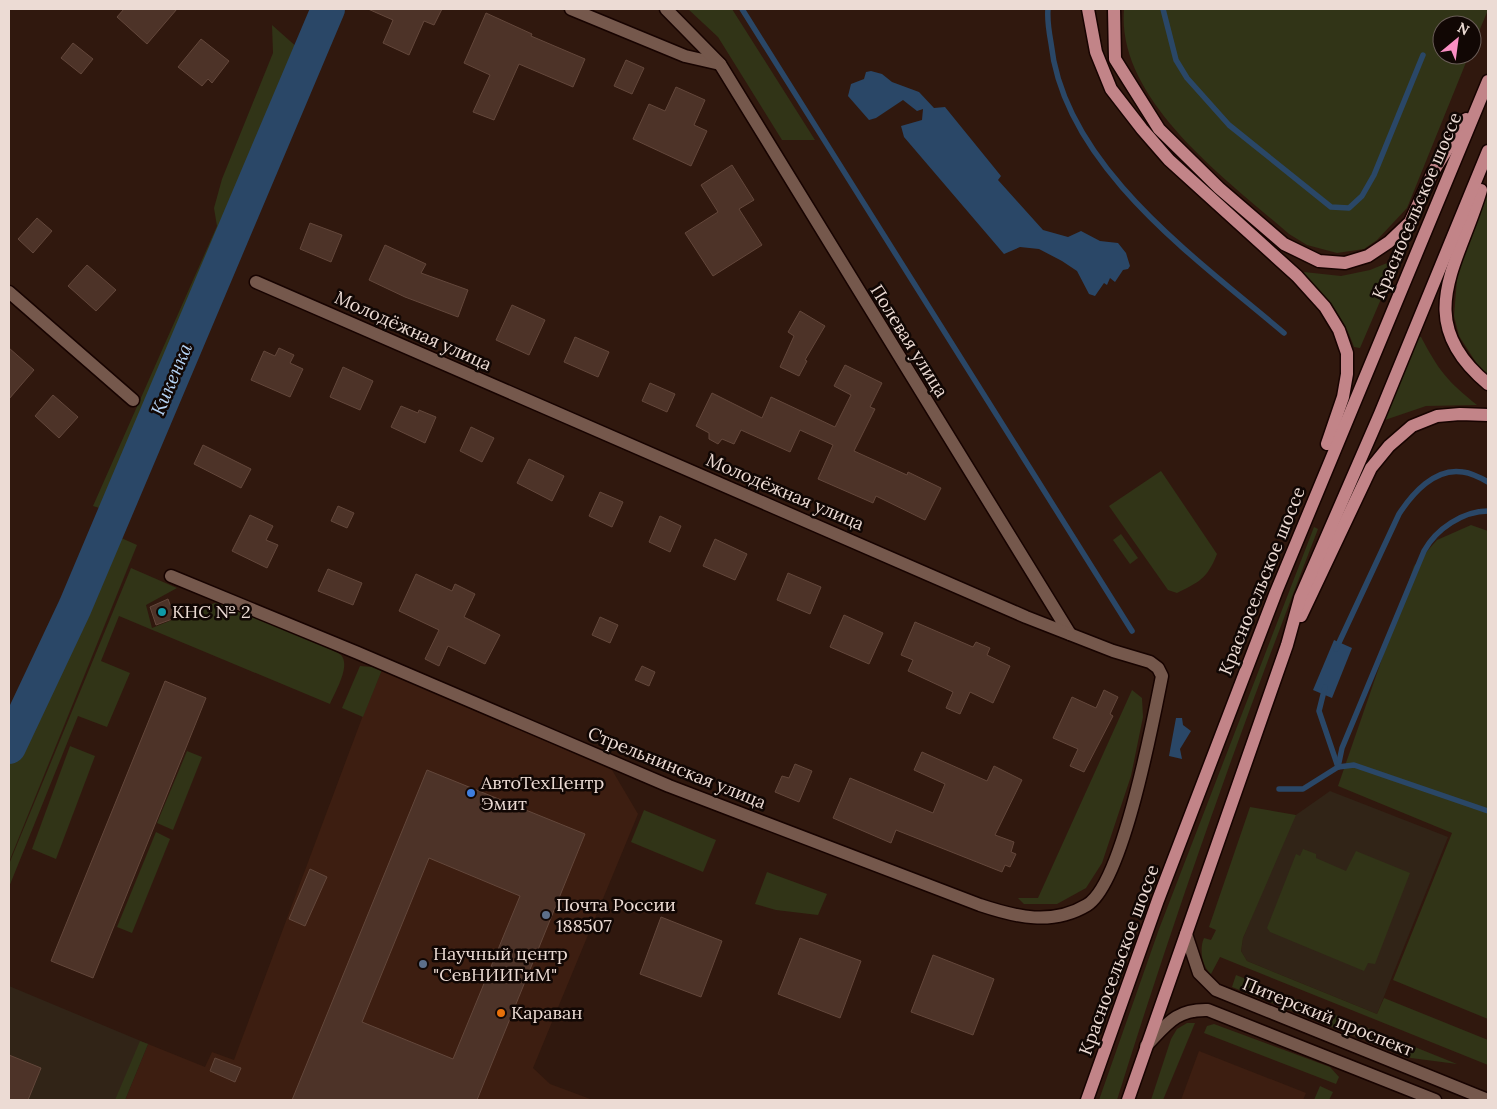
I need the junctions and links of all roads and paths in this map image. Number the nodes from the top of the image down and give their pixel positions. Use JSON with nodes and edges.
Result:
{"nodes":[{"id":1,"x":571,"y":9,"type":"edge"},
{"id":2,"x":666,"y":9,"type":"edge"},
{"id":3,"x":1088,"y":9,"type":"edge"},
{"id":4,"x":1114,"y":9,"type":"edge"},
{"id":5,"x":720,"y":64,"type":"junction"},
{"id":6,"x":1487,"y":83,"type":"edge"},
{"id":7,"x":1488,"y":151,"type":"edge"},
{"id":8,"x":1488,"y":163,"type":"edge"},
{"id":9,"x":256,"y":282,"type":"dead end"},
{"id":10,"x":9,"y":292,"type":"edge"},
{"id":11,"x":1488,"y":384,"type":"edge"},
{"id":12,"x":133,"y":400,"type":"dead end"},
{"id":13,"x":1488,"y":415,"type":"edge"},
{"id":14,"x":1312,"y":502,"type":"junction"},
{"id":15,"x":171,"y":576,"type":"dead end"},
{"id":16,"x":1070,"y":634,"type":"junction"},
{"id":17,"x":1287,"y":645,"type":"junction"},
{"id":18,"x":1129,"y":818,"type":"joint"},
{"id":19,"x":1186,"y":934,"type":"junction"},
{"id":20,"x":1146,"y":1046,"type":"junction"},
{"id":21,"x":1087,"y":1100,"type":"edge"},
{"id":22,"x":1128,"y":1100,"type":"edge"},
{"id":23,"x":1435,"y":1100,"type":"edge"},
{"id":24,"x":1488,"y":1100,"type":"edge"}],
"edges":[{"from":1,"to":5,"type":"street"},
{"from":2,"to":5,"type":"street","name":"Полевая улица"},
{"from":3,"to":14,"type":"main road"},
{"from":4,"to":6,"type":"main road"},
{"from":5,"to":16,"type":"street","name":"Полевая улица"},
{"from":6,"to":14,"type":"main road","name":"Красносельское шоссе"},
{"from":7,"to":17,"type":"main road"},
{"from":8,"to":11,"type":"main road"},
{"from":9,"to":16,"type":"street","name":"Молодёжная улица"},
{"from":10,"to":12,"type":"street"},
{"from":13,"to":17,"type":"main road"},
{"from":14,"to":21,"type":"main road","name":"Красносельское шоссе"},
{"from":15,"to":18,"type":"street","name":"Стрельнинская улица"},
{"from":16,"to":18,"type":"street","name":"Молодёжная улица"},
{"from":17,"to":19,"type":"main road"},
{"from":19,"to":20,"type":"main road"},
{"from":19,"to":24,"type":"street","name":"Питерский проспект"},
{"from":20,"to":22,"type":"main road"},
{"from":20,"to":23,"type":"street","name":"Питерский проспект"}]}
